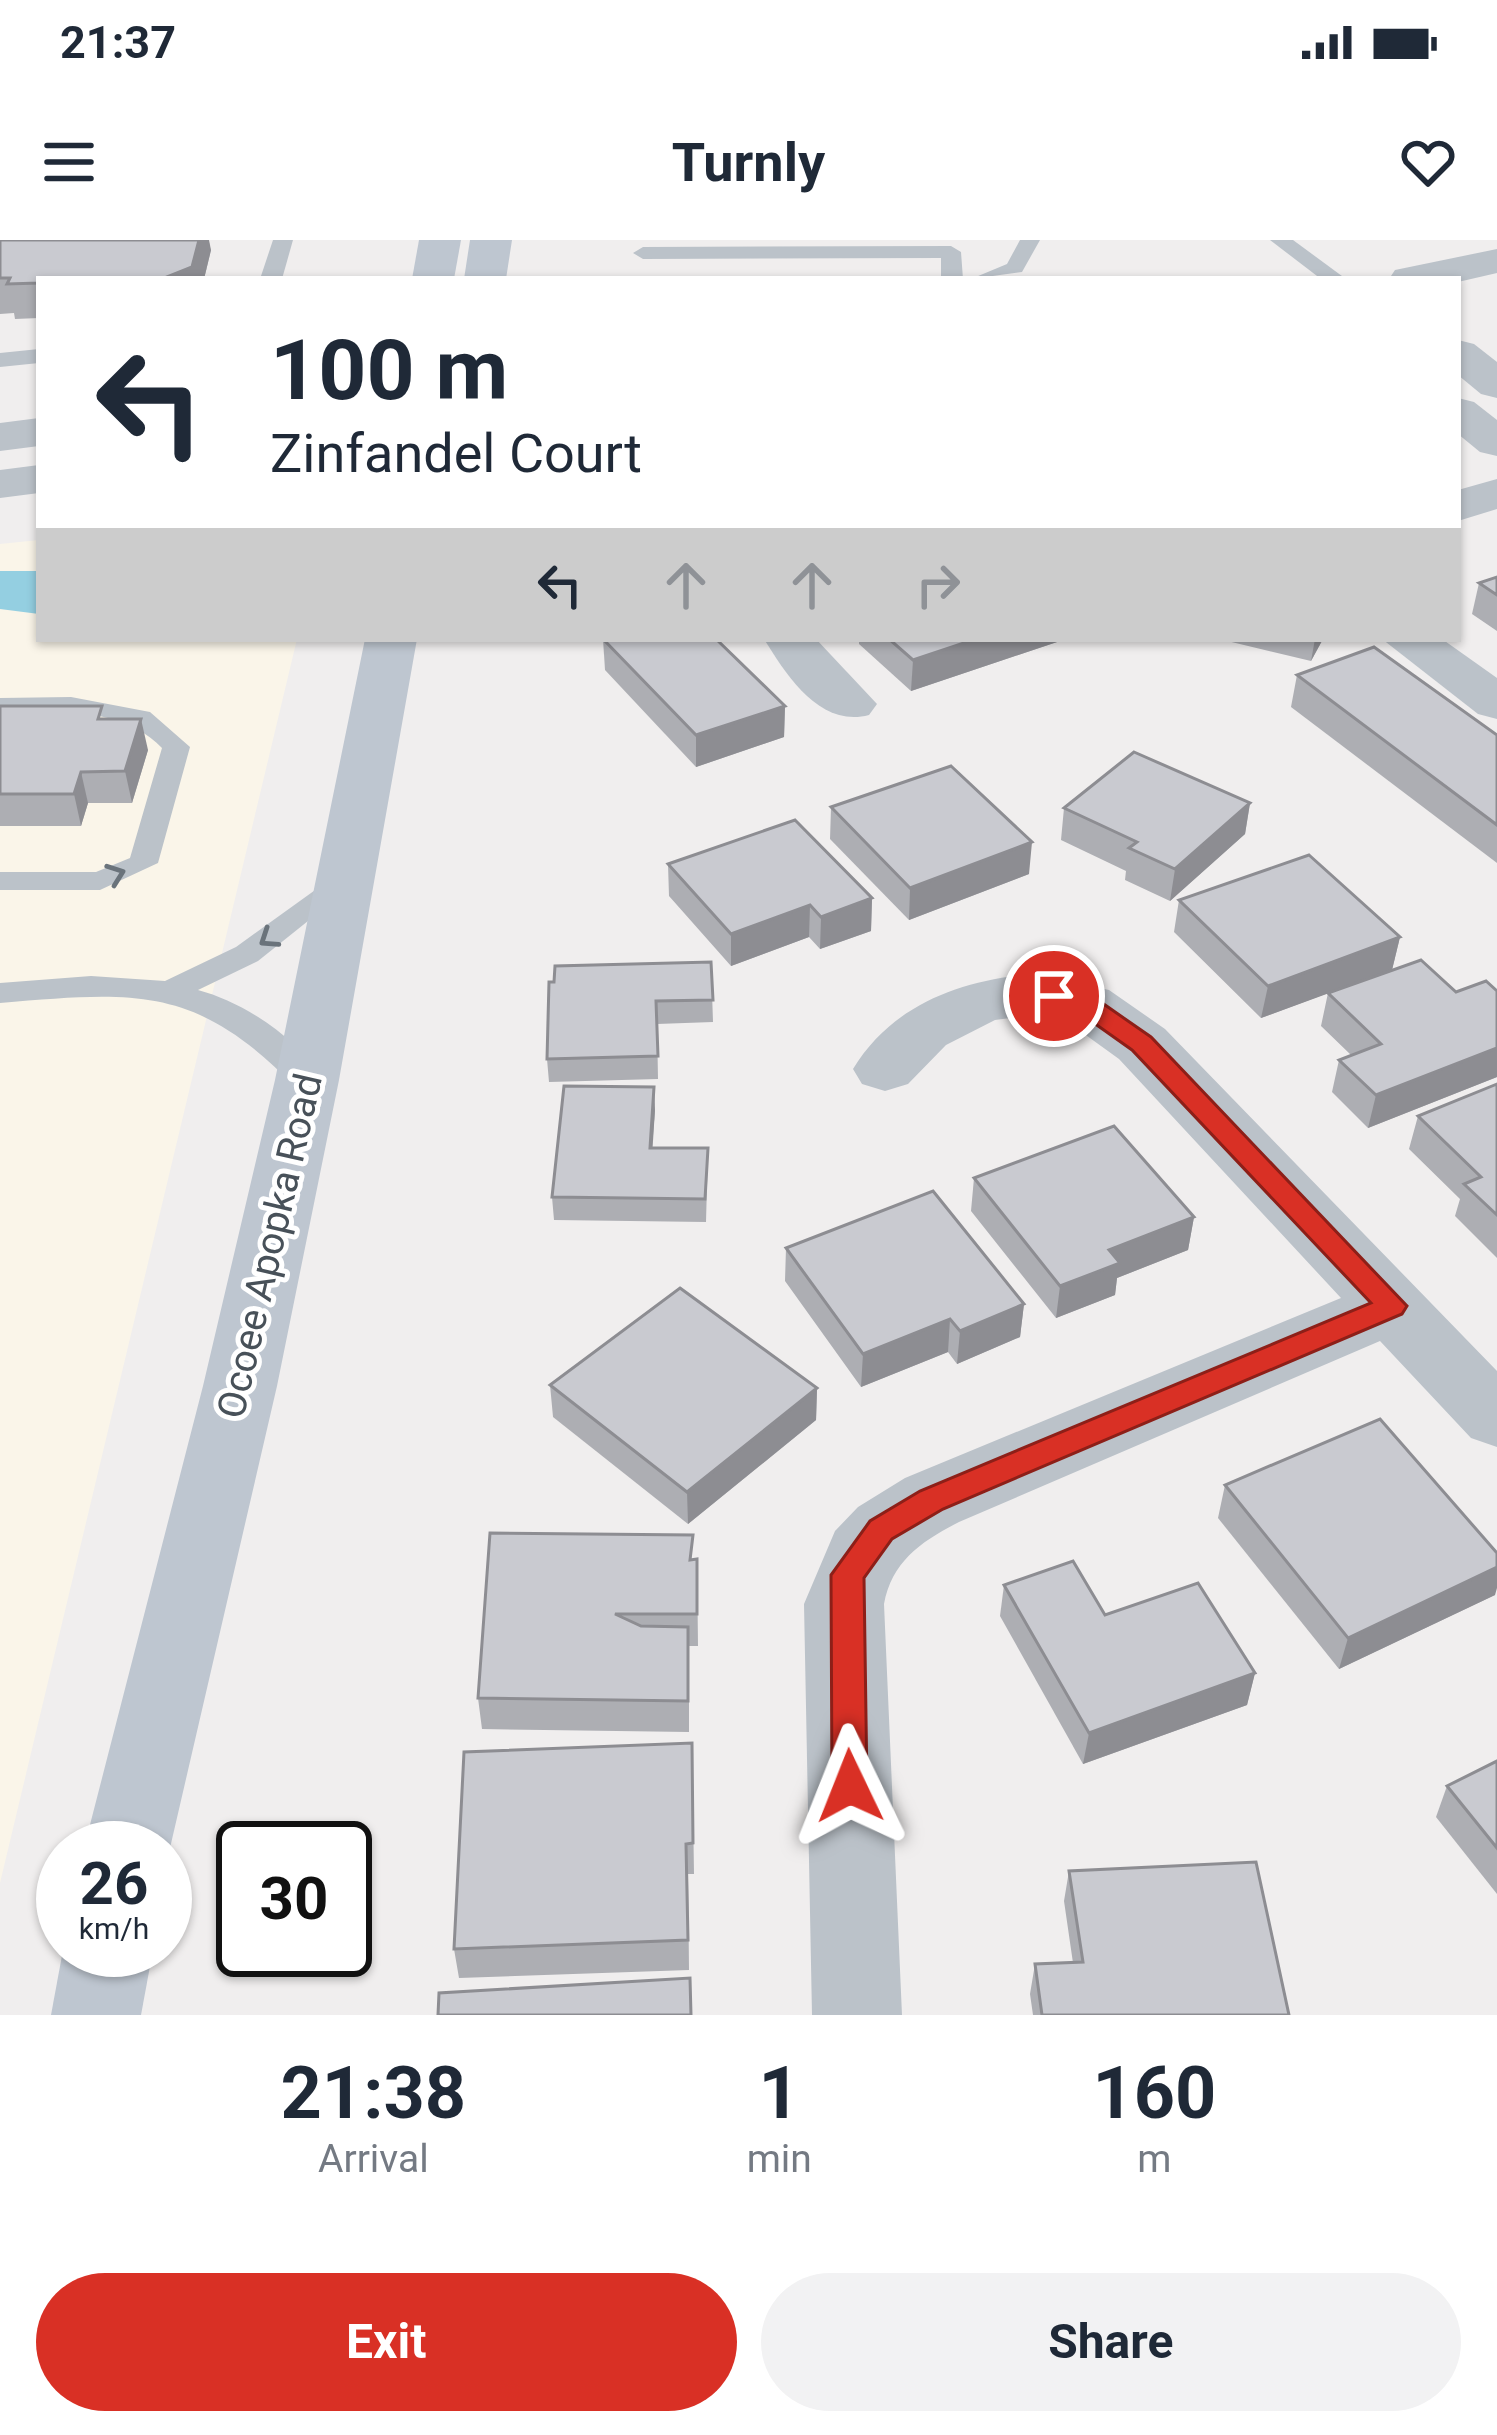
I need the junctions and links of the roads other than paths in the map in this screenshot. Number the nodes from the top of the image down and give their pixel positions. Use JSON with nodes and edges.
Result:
{"nodes":[{"id":1,"x":283,"y":240,"type":"edge"},
{"id":2,"x":440,"y":240,"type":"edge"},
{"id":3,"x":491,"y":240,"type":"edge"},
{"id":4,"x":1030,"y":240,"type":"edge"},
{"id":5,"x":1280,"y":240,"type":"edge"},
{"id":6,"x":643,"y":246,"type":"edge"},
{"id":7,"x":1497,"y":261,"type":"edge"},
{"id":8,"x":272,"y":276,"type":"edge"},
{"id":9,"x":434,"y":276,"type":"edge"},
{"id":10,"x":485,"y":276,"type":"edge"},
{"id":11,"x":641,"y":276,"type":"edge"},
{"id":12,"x":952,"y":276,"type":"edge"},
{"id":13,"x":991,"y":276,"type":"edge"},
{"id":14,"x":1331,"y":276,"type":"edge"},
{"id":15,"x":1424,"y":276,"type":"edge"},
{"id":16,"x":1497,"y":303,"type":"edge"},
{"id":17,"x":1461,"y":310,"type":"edge"},
{"id":18,"x":1461,"y":355,"type":"edge"},
{"id":19,"x":36,"y":356,"type":"edge"},
{"id":20,"x":0,"y":360,"type":"edge"},
{"id":21,"x":1497,"y":384,"type":"edge"},
{"id":22,"x":1497,"y":401,"type":"edge"},
{"id":23,"x":1461,"y":411,"type":"edge"},
{"id":24,"x":1461,"y":414,"type":"edge"},
{"id":25,"x":36,"y":433,"type":"edge"},
{"id":26,"x":0,"y":437,"type":"edge"},
{"id":27,"x":1497,"y":442,"type":"edge"},
{"id":28,"x":36,"y":479,"type":"edge"},
{"id":29,"x":0,"y":484,"type":"edge"},
{"id":30,"x":1497,"y":493,"type":"edge"},
{"id":31,"x":1461,"y":505,"type":"edge"},
{"id":32,"x":391,"y":642,"type":"edge"},
{"id":33,"x":792,"y":642,"type":"edge"},
{"id":34,"x":1412,"y":642,"type":"edge"},
{"id":35,"x":1497,"y":703,"type":"edge"},
{"id":36,"x":850,"y":704,"type":"dead end"},
{"id":37,"x":0,"y":706,"type":"edge"},
{"id":38,"x":351,"y":872,"type":"junction"},
{"id":39,"x":0,"y":881,"type":"edge"},
{"id":40,"x":174,"y":989,"type":"junction"},
{"id":41,"x":0,"y":993,"type":"edge"},
{"id":42,"x":884,"y":1069,"type":"dead end"},
{"id":43,"x":308,"y":1080,"type":"junction"},
{"id":44,"x":1392,"y":1306,"type":"junction"},
{"id":45,"x":1497,"y":1418,"type":"edge"},
{"id":46,"x":134,"y":1821,"type":"edge"},
{"id":47,"x":103,"y":1977,"type":"edge"},
{"id":48,"x":96,"y":2015,"type":"edge"},
{"id":49,"x":857,"y":2015,"type":"edge"}],
"edges":[{"from":1,"to":8,"type":"lane"},
{"from":2,"to":9,"type":"main road"},
{"from":3,"to":10,"type":"main road"},
{"from":4,"to":13,"type":"lane"},
{"from":5,"to":14,"type":"lane"},
{"from":6,"to":11,"type":"lane"},
{"from":6,"to":12,"type":"lane"},
{"from":7,"to":15,"type":"street"},
{"from":16,"to":17,"type":"street"},
{"from":18,"to":21,"type":"street"},
{"from":19,"to":20,"type":"lane"},
{"from":22,"to":23,"type":"street"},
{"from":24,"to":27,"type":"street"},
{"from":25,"to":26,"type":"street"},
{"from":28,"to":29,"type":"street"},
{"from":30,"to":31,"type":"street"},
{"from":32,"to":38,"type":"main road","name":"Ocoee Apopka Road"},
{"from":33,"to":36,"type":"street"},
{"from":34,"to":35,"type":"street"},
{"from":39,"to":37,"type":"lane","one_way":true},
{"from":38,"to":40,"type":"lane","one_way":true},
{"from":38,"to":43,"type":"main road","name":"Ocoee Apopka Road"},
{"from":40,"to":41,"type":"lane"},
{"from":40,"to":43,"type":"lane"},
{"from":42,"to":44,"type":"street"},
{"from":43,"to":46,"type":"main road","name":"Ocoee Apopka Road"},
{"from":44,"to":45,"type":"street"},
{"from":44,"to":49,"type":"street"},
{"from":47,"to":48,"type":"main road"}]}
